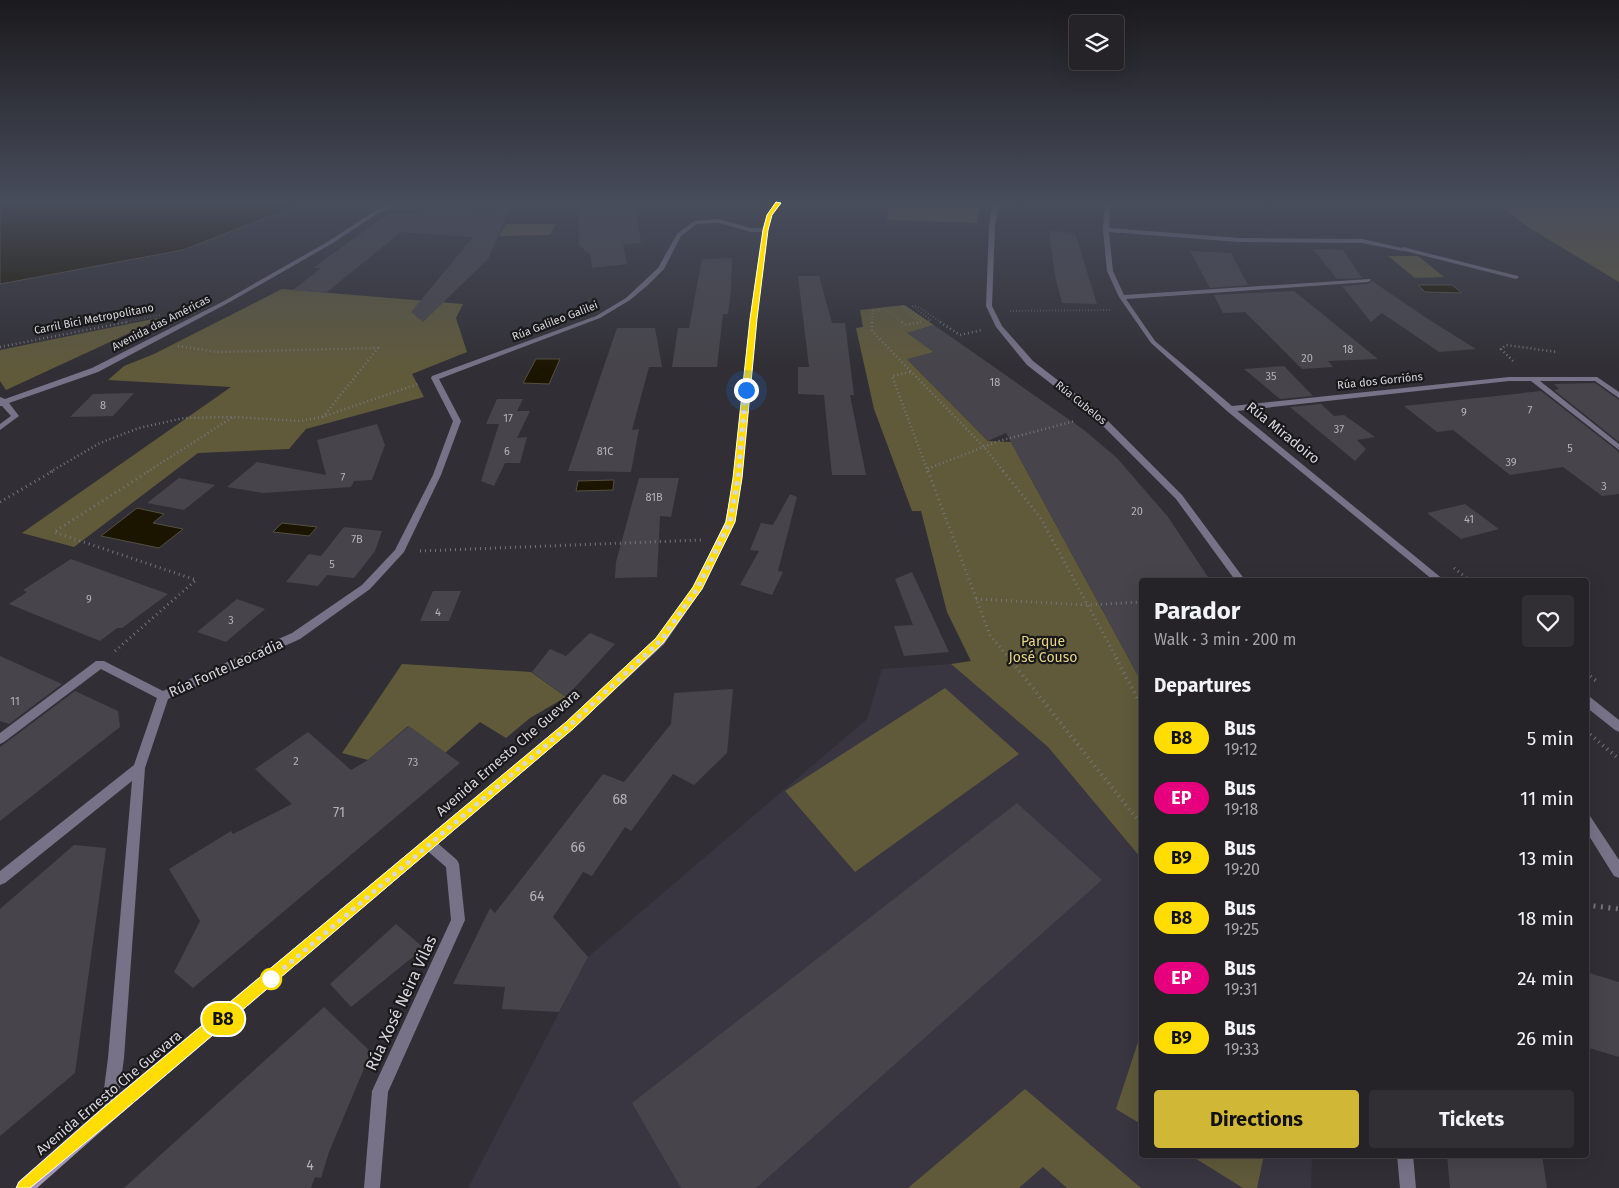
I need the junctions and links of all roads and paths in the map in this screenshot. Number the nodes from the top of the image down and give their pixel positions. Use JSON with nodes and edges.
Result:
{"nodes":[{"id":1,"x":302,"y":258,"type":"edge"},
{"id":2,"x":667,"y":258,"type":"edge"},
{"id":3,"x":761,"y":258,"type":"edge"},
{"id":4,"x":991,"y":258,"type":"edge"},
{"id":5,"x":1109,"y":258,"type":"edge"},
{"id":6,"x":1441,"y":258,"type":"edge"},
{"id":7,"x":1516,"y":277,"type":"dead end"},
{"id":8,"x":1368,"y":280,"type":"dead end"},
{"id":9,"x":1122,"y":296,"type":"junction"},
{"id":10,"x":989,"y":306,"type":"junction"},
{"id":11,"x":1112,"y":310,"type":"dead end"},
{"id":12,"x":1012,"y":311,"type":"dead end"},
{"id":13,"x":168,"y":314,"type":"dead end"},
{"id":14,"x":149,"y":342,"type":"junction"},
{"id":15,"x":0,"y":347,"type":"edge"},
{"id":16,"x":1557,"y":352,"type":"dead end"},
{"id":17,"x":911,"y":372,"type":"junction"},
{"id":18,"x":435,"y":378,"type":"joint"},
{"id":19,"x":1533,"y":379,"type":"junction"},
{"id":20,"x":410,"y":387,"type":"dead end"},
{"id":21,"x":1619,"y":396,"type":"edge"},
{"id":22,"x":1,"y":402,"type":"edge"},
{"id":23,"x":1230,"y":409,"type":"junction"},
{"id":24,"x":1097,"y":416,"type":"junction"},
{"id":25,"x":233,"y":417,"type":"junction"},
{"id":26,"x":322,"y":417,"type":"junction"},
{"id":27,"x":0,"y":428,"type":"edge"},
{"id":28,"x":984,"y":447,"type":"junction"},
{"id":29,"x":1619,"y":448,"type":"edge"},
{"id":30,"x":927,"y":469,"type":"junction"},
{"id":31,"x":0,"y":502,"type":"edge"},
{"id":32,"x":722,"y":540,"type":"junction"},
{"id":33,"x":399,"y":552,"type":"junction"},
{"id":34,"x":1239,"y":578,"type":"edge"},
{"id":35,"x":1437,"y":578,"type":"edge"},
{"id":36,"x":976,"y":599,"type":"junction"},
{"id":37,"x":1139,"y":602,"type":"edge"},
{"id":38,"x":1088,"y":605,"type":"junction"},
{"id":39,"x":100,"y":664,"type":"junction"},
{"id":40,"x":164,"y":696,"type":"junction"},
{"id":41,"x":1139,"y":701,"type":"edge"},
{"id":42,"x":1589,"y":703,"type":"edge"},
{"id":43,"x":1619,"y":728,"type":"edge"},
{"id":44,"x":1589,"y":734,"type":"edge"},
{"id":45,"x":0,"y":739,"type":"edge"},
{"id":46,"x":1619,"y":760,"type":"edge"},
{"id":47,"x":139,"y":768,"type":"junction"},
{"id":48,"x":1139,"y":821,"type":"edge"},
{"id":49,"x":1589,"y":825,"type":"edge"},
{"id":50,"x":429,"y":844,"type":"junction"},
{"id":51,"x":1619,"y":872,"type":"edge"},
{"id":52,"x":0,"y":879,"type":"edge"},
{"id":53,"x":1589,"y":905,"type":"edge"},
{"id":54,"x":1619,"y":909,"type":"edge"},
{"id":55,"x":109,"y":1113,"type":"junction"},
{"id":56,"x":1405,"y":1158,"type":"edge"},
{"id":57,"x":24,"y":1188,"type":"edge"},
{"id":58,"x":372,"y":1188,"type":"edge"},
{"id":59,"x":1408,"y":1188,"type":"edge"}],
"edges":[{"from":1,"to":14,"type":"street","name":"Avenida das Américas"},
{"from":2,"to":18,"type":"street","name":"Rúa Galileo Galilei"},
{"from":3,"to":32,"type":"main road","name":"Avenida Ernesto Che Guevara"},
{"from":4,"to":10,"type":"street","name":"Rúa Cubelos"},
{"from":5,"to":9,"type":"street","name":"Rúa Miradoiro"},
{"from":6,"to":7,"type":"street"},
{"from":8,"to":9,"type":"street"},
{"from":9,"to":23,"type":"street","name":"Rúa Miradoiro"},
{"from":10,"to":17,"type":"path"},
{"from":10,"to":24,"type":"street","name":"Rúa Cubelos"},
{"from":11,"to":12,"type":"path"},
{"from":13,"to":15,"type":"path","name":"Carril Bici Metropolitano"},
{"from":14,"to":22,"type":"street","name":"Avenida das Américas"},
{"from":14,"to":26,"type":"path"},
{"from":16,"to":19,"type":"path"},
{"from":17,"to":28,"type":"path"},
{"from":17,"to":30,"type":"path"},
{"from":18,"to":33,"type":"street","name":"Rúa Fonte Leocadia"},
{"from":19,"to":21,"type":"street","name":"Rúa dos Gorrións"},
{"from":19,"to":23,"type":"street","name":"Rúa dos Gorrións"},
{"from":19,"to":29,"type":"street"},
{"from":20,"to":26,"type":"path"},
{"from":22,"to":27,"type":"street"},
{"from":23,"to":35,"type":"street","name":"Rúa Miradoiro"},
{"from":24,"to":28,"type":"path"},
{"from":24,"to":34,"type":"street","name":"Rúa Cubelos"},
{"from":25,"to":26,"type":"path"},
{"from":25,"to":31,"type":"path"},
{"from":25,"to":39,"type":"path"},
{"from":28,"to":30,"type":"path"},
{"from":28,"to":38,"type":"path"},
{"from":30,"to":36,"type":"path"},
{"from":32,"to":33,"type":"path"},
{"from":32,"to":50,"type":"main road","name":"Avenida Ernesto Che Guevara"},
{"from":33,"to":40,"type":"street","name":"Rúa Fonte Leocadia"},
{"from":36,"to":38,"type":"path"},
{"from":36,"to":48,"type":"path"},
{"from":37,"to":38,"type":"path"},
{"from":38,"to":41,"type":"path"},
{"from":39,"to":40,"type":"street"},
{"from":39,"to":45,"type":"street"},
{"from":40,"to":47,"type":"street","name":"Rúa Fonte Leocadia"},
{"from":42,"to":43,"type":"street"},
{"from":44,"to":46,"type":"path"},
{"from":47,"to":52,"type":"street"},
{"from":47,"to":55,"type":"street","name":"Rúa Fonte Leocadia"},
{"from":49,"to":51,"type":"street"},
{"from":50,"to":55,"type":"main road","name":"Avenida Ernesto Che Guevara"},
{"from":50,"to":58,"type":"street","name":"Rúa Xosé Neira Vilas"},
{"from":53,"to":54,"type":"path"},
{"from":55,"to":57,"type":"main road","name":"Avenida Ernesto Che Guevara"},
{"from":56,"to":59,"type":"street"}]}
